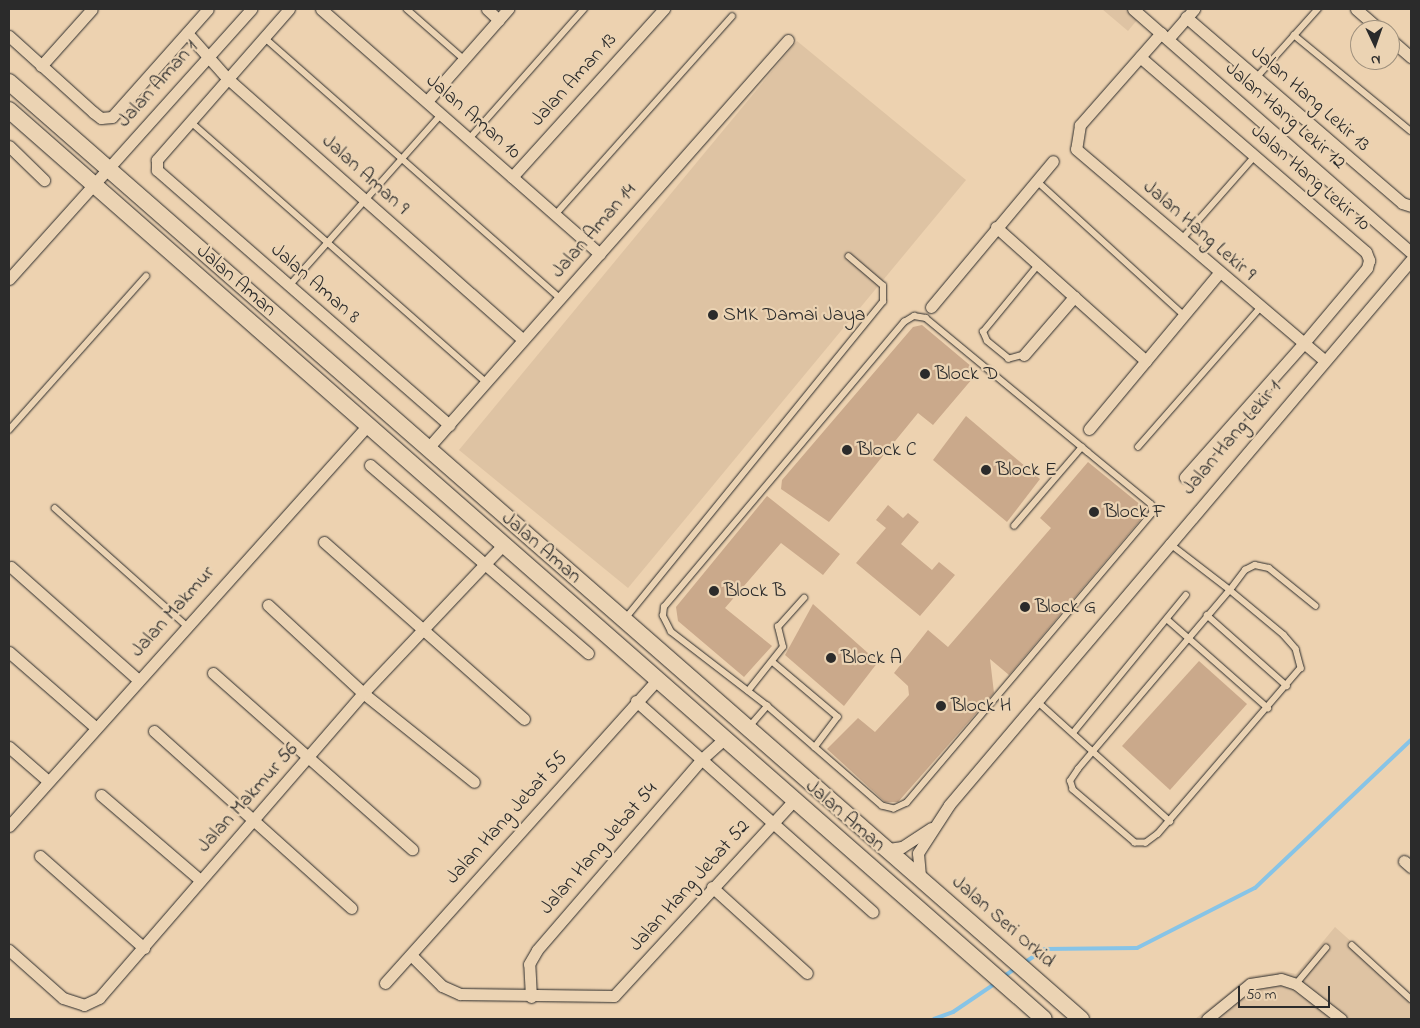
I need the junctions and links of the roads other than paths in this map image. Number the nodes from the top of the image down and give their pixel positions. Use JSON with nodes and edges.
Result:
{"nodes":[{"id":1,"x":92,"y":9,"type":"edge"},
{"id":2,"x":208,"y":9,"type":"edge"},
{"id":3,"x":251,"y":9,"type":"edge"},
{"id":4,"x":289,"y":9,"type":"edge"},
{"id":5,"x":321,"y":9,"type":"edge"},
{"id":6,"x":407,"y":9,"type":"edge"},
{"id":7,"x":487,"y":9,"type":"edge"},
{"id":8,"x":508,"y":9,"type":"edge"},
{"id":9,"x":584,"y":9,"type":"edge"},
{"id":10,"x":664,"y":9,"type":"edge"},
{"id":11,"x":1133,"y":9,"type":"edge"},
{"id":12,"x":1318,"y":9,"type":"edge"},
{"id":13,"x":1356,"y":9,"type":"edge"},
{"id":14,"x":1190,"y":13,"type":"edge"},
{"id":15,"x":732,"y":16,"type":"dead end"},
{"id":16,"x":499,"y":20,"type":"junction"},
{"id":17,"x":1369,"y":20,"type":"edge"},
{"id":18,"x":187,"y":33,"type":"junction"},
{"id":19,"x":1294,"y":34,"type":"junction"},
{"id":20,"x":9,"y":36,"type":"edge"},
{"id":21,"x":1165,"y":36,"type":"junction"},
{"id":22,"x":264,"y":37,"type":"junction"},
{"id":23,"x":788,"y":40,"type":"dead end"},
{"id":24,"x":1400,"y":48,"type":"edge"},
{"id":25,"x":1140,"y":57,"type":"junction"},
{"id":26,"x":1411,"y":57,"type":"edge"},
{"id":27,"x":207,"y":58,"type":"junction"},
{"id":28,"x":464,"y":59,"type":"junction"},
{"id":29,"x":41,"y":66,"type":"junction"},
{"id":30,"x":228,"y":78,"type":"junction"},
{"id":31,"x":1256,"y":78,"type":"junction"},
{"id":32,"x":9,"y":82,"type":"edge"},
{"id":33,"x":427,"y":102,"type":"junction"},
{"id":34,"x":9,"y":110,"type":"edge"},
{"id":35,"x":441,"y":114,"type":"junction"},
{"id":36,"x":190,"y":121,"type":"junction"},
{"id":37,"x":1411,"y":131,"type":"edge"},
{"id":38,"x":470,"y":139,"type":"junction"},
{"id":39,"x":9,"y":146,"type":"edge"},
{"id":40,"x":1255,"y":156,"type":"junction"},
{"id":41,"x":401,"y":158,"type":"junction"},
{"id":42,"x":1052,"y":161,"type":"dead end"},
{"id":43,"x":107,"y":168,"type":"junction"},
{"id":44,"x":512,"y":177,"type":"junction"},
{"id":45,"x":44,"y":180,"type":"dead end"},
{"id":46,"x":1036,"y":180,"type":"junction"},
{"id":47,"x":93,"y":184,"type":"junction"},
{"id":48,"x":364,"y":199,"type":"junction"},
{"id":49,"x":1411,"y":206,"type":"edge"},
{"id":50,"x":555,"y":215,"type":"junction"},
{"id":51,"x":996,"y":227,"type":"junction"},
{"id":52,"x":327,"y":241,"type":"junction"},
{"id":53,"x":1180,"y":241,"type":"junction"},
{"id":54,"x":1411,"y":252,"type":"edge"},
{"id":55,"x":600,"y":254,"type":"junction"},
{"id":56,"x":849,"y":258,"type":"dead end"},
{"id":57,"x":1411,"y":260,"type":"edge"},
{"id":58,"x":1038,"y":265,"type":"junction"},
{"id":59,"x":1219,"y":273,"type":"junction"},
{"id":60,"x":146,"y":276,"type":"dead end"},
{"id":61,"x":9,"y":279,"type":"edge"},
{"id":62,"x":289,"y":286,"type":"junction"},
{"id":63,"x":1074,"y":297,"type":"junction"},
{"id":64,"x":560,"y":298,"type":"junction"},
{"id":65,"x":931,"y":307,"type":"dead end"},
{"id":66,"x":1260,"y":308,"type":"junction"},
{"id":67,"x":1184,"y":315,"type":"junction"},
{"id":68,"x":523,"y":340,"type":"junction"},
{"id":69,"x":1303,"y":344,"type":"junction"},
{"id":70,"x":1024,"y":355,"type":"joint"},
{"id":71,"x":1323,"y":359,"type":"junction"},
{"id":72,"x":1146,"y":361,"type":"junction"},
{"id":73,"x":486,"y":382,"type":"junction"},
{"id":74,"x":368,"y":425,"type":"junction"},
{"id":75,"x":449,"y":425,"type":"junction"},
{"id":76,"x":1089,"y":429,"type":"dead end"},
{"id":77,"x":9,"y":430,"type":"edge"},
{"id":78,"x":1082,"y":447,"type":"junction"},
{"id":79,"x":1138,"y":447,"type":"dead end"},
{"id":80,"x":428,"y":448,"type":"junction"},
{"id":81,"x":370,"y":465,"type":"dead end"},
{"id":82,"x":1185,"y":477,"type":"dead end"},
{"id":83,"x":55,"y":508,"type":"dead end"},
{"id":84,"x":1014,"y":526,"type":"dead end"},
{"id":85,"x":324,"y":542,"type":"dead end"},
{"id":86,"x":1169,"y":543,"type":"junction"},
{"id":87,"x":504,"y":544,"type":"junction"},
{"id":88,"x":485,"y":562,"type":"junction"},
{"id":89,"x":11,"y":567,"type":"dead end"},
{"id":90,"x":1230,"y":590,"type":"junction"},
{"id":91,"x":1186,"y":595,"type":"dead end"},
{"id":92,"x":804,"y":598,"type":"dead end"},
{"id":93,"x":268,"y":605,"type":"dead end"},
{"id":94,"x":1316,"y":606,"type":"dead end"},
{"id":95,"x":1207,"y":615,"type":"junction"},
{"id":96,"x":625,"y":619,"type":"junction"},
{"id":97,"x":1167,"y":619,"type":"junction"},
{"id":98,"x":186,"y":625,"type":"junction"},
{"id":99,"x":423,"y":630,"type":"junction"},
{"id":100,"x":1189,"y":636,"type":"junction"},
{"id":101,"x":9,"y":652,"type":"edge"},
{"id":102,"x":588,"y":653,"type":"dead end"},
{"id":103,"x":773,"y":662,"type":"junction"},
{"id":104,"x":213,"y":673,"type":"dead end"},
{"id":105,"x":137,"y":679,"type":"junction"},
{"id":106,"x":658,"y":679,"type":"junction"},
{"id":107,"x":1287,"y":686,"type":"junction"},
{"id":108,"x":748,"y":691,"type":"junction"},
{"id":109,"x":364,"y":693,"type":"junction"},
{"id":110,"x":1036,"y":700,"type":"junction"},
{"id":111,"x":636,"y":701,"type":"junction"},
{"id":112,"x":767,"y":706,"type":"junction"},
{"id":113,"x":1268,"y":708,"type":"junction"},
{"id":114,"x":524,"y":719,"type":"dead end"},
{"id":115,"x":95,"y":727,"type":"junction"},
{"id":116,"x":749,"y":727,"type":"junction"},
{"id":117,"x":154,"y":732,"type":"dead end"},
{"id":118,"x":1073,"y":733,"type":"junction"},
{"id":119,"x":725,"y":738,"type":"junction"},
{"id":120,"x":9,"y":747,"type":"edge"},
{"id":121,"x":815,"y":747,"type":"junction"},
{"id":122,"x":1092,"y":751,"type":"junction"},
{"id":123,"x":311,"y":758,"type":"junction"},
{"id":124,"x":702,"y":758,"type":"junction"},
{"id":125,"x":48,"y":781,"type":"junction"},
{"id":126,"x":474,"y":782,"type":"dead end"},
{"id":127,"x":101,"y":795,"type":"dead end"},
{"id":128,"x":794,"y":799,"type":"junction"},
{"id":129,"x":254,"y":818,"type":"junction"},
{"id":130,"x":1170,"y":821,"type":"junction"},
{"id":131,"x":771,"y":823,"type":"junction"},
{"id":132,"x":9,"y":826,"type":"edge"},
{"id":133,"x":931,"y":828,"type":"junction"},
{"id":134,"x":412,"y":849,"type":"dead end"},
{"id":135,"x":893,"y":853,"type":"junction"},
{"id":136,"x":40,"y":856,"type":"dead end"},
{"id":137,"x":920,"y":876,"type":"junction"},
{"id":138,"x":200,"y":880,"type":"junction"},
{"id":139,"x":712,"y":887,"type":"junction"},
{"id":140,"x":351,"y":908,"type":"dead end"},
{"id":141,"x":873,"y":912,"type":"dead end"},
{"id":142,"x":1352,"y":945,"type":"dead end"},
{"id":143,"x":144,"y":948,"type":"junction"},
{"id":144,"x":1326,"y":948,"type":"dead end"},
{"id":145,"x":9,"y":950,"type":"edge"},
{"id":146,"x":411,"y":955,"type":"junction"},
{"id":147,"x":807,"y":973,"type":"dead end"},
{"id":148,"x":385,"y":983,"type":"dead end"},
{"id":149,"x":1296,"y":984,"type":"junction"},
{"id":150,"x":531,"y":997,"type":"junction"},
{"id":151,"x":1411,"y":999,"type":"edge"},
{"id":152,"x":1044,"y":1019,"type":"edge"},
{"id":153,"x":1081,"y":1019,"type":"edge"},
{"id":154,"x":1207,"y":1019,"type":"edge"},
{"id":155,"x":1341,"y":1019,"type":"edge"}],
"edges":[{"from":1,"to":29,"type":"street"},
{"from":2,"to":18,"type":"street"},
{"from":3,"to":27,"type":"street","name":"Jalan Aman 1"},
{"from":4,"to":22,"type":"street"},
{"from":5,"to":33,"type":"street","name":"Jalan Aman 10"},
{"from":6,"to":28,"type":"lane"},
{"from":7,"to":16,"type":"street"},
{"from":8,"to":16,"type":"street"},
{"from":9,"to":38,"type":"lane"},
{"from":10,"to":44,"type":"street","name":"Jalan Aman 13"},
{"from":11,"to":21,"type":"street","name":"Jalan Hang Lekir 12"},
{"from":12,"to":19,"type":"lane"},
{"from":13,"to":17,"type":"street"},
{"from":14,"to":21,"type":"street"},
{"from":14,"to":31,"type":"street","name":"Jalan Hang Lekir 13"},
{"from":15,"to":50,"type":"lane"},
{"from":16,"to":28,"type":"street"},
{"from":18,"to":27,"type":"street","name":"Jalan Aman 9"},
{"from":18,"to":29,"type":"street"},
{"from":19,"to":31,"type":"lane"},
{"from":19,"to":37,"type":"lane"},
{"from":20,"to":29,"type":"street"},
{"from":21,"to":25,"type":"street"},
{"from":21,"to":54,"type":"street","name":"Jalan Hang Lekir 12"},
{"from":22,"to":30,"type":"street"},
{"from":22,"to":41,"type":"lane"},
{"from":23,"to":55,"type":"street","name":"Jalan Aman 14"},
{"from":24,"to":26,"type":"street"},
{"from":25,"to":40,"type":"street","name":"Jalan Hang Lekir 10"},
{"from":25,"to":53,"type":"street","name":"Jalan Hang Lekir 9"},
{"from":27,"to":30,"type":"street","name":"Jalan Aman 9"},
{"from":27,"to":43,"type":"street","name":"Jalan Aman 1"},
{"from":28,"to":33,"type":"street"},
{"from":30,"to":36,"type":"street"},
{"from":30,"to":48,"type":"street","name":"Jalan Aman 9"},
{"from":31,"to":49,"type":"street","name":"Jalan Hang Lekir 13"},
{"from":32,"to":43,"type":"main road","name":"Jalan Aman"},
{"from":33,"to":35,"type":"street","name":"Jalan Aman 10"},
{"from":34,"to":47,"type":"main road","name":"Jalan Aman"},
{"from":35,"to":38,"type":"street","name":"Jalan Aman 10"},
{"from":35,"to":41,"type":"lane"},
{"from":36,"to":52,"type":"lane"},
{"from":36,"to":62,"type":"street","name":"Jalan Aman 8"},
{"from":38,"to":44,"type":"street","name":"Jalan Aman 10"},
{"from":39,"to":45,"type":"street"},
{"from":40,"to":53,"type":"lane"},
{"from":40,"to":69,"type":"street","name":"Jalan Hang Lekir 10"},
{"from":41,"to":48,"type":"lane"},
{"from":41,"to":64,"type":"lane"},
{"from":42,"to":46,"type":"street"},
{"from":43,"to":47,"type":"street","name":"Jalan Aman 1"},
{"from":43,"to":80,"type":"main road","name":"Jalan Aman"},
{"from":44,"to":50,"type":"street","name":"Jalan Aman 10"},
{"from":46,"to":51,"type":"street"},
{"from":46,"to":67,"type":"lane"},
{"from":47,"to":61,"type":"street","name":"Jalan Aman 1"},
{"from":47,"to":74,"type":"main road","name":"Jalan Aman"},
{"from":48,"to":52,"type":"lane"},
{"from":48,"to":68,"type":"street","name":"Jalan Aman 9"},
{"from":50,"to":55,"type":"street","name":"Jalan Aman 10"},
{"from":51,"to":58,"type":"street"},
{"from":51,"to":65,"type":"street"},
{"from":52,"to":62,"type":"lane"},
{"from":52,"to":73,"type":"lane"},
{"from":53,"to":59,"type":"street","name":"Jalan Hang Lekir 9"},
{"from":55,"to":64,"type":"street","name":"Jalan Aman 14"},
{"from":56,"to":96,"type":"lane"},
{"from":57,"to":71,"type":"street","name":"Jalan Hang Lekir 1"},
{"from":58,"to":63,"type":"street"},
{"from":58,"to":70,"type":"lane"},
{"from":59,"to":66,"type":"street","name":"Jalan Hang Lekir 9"},
{"from":59,"to":67,"type":"street"},
{"from":60,"to":77,"type":"lane"},
{"from":62,"to":75,"type":"street","name":"Jalan Aman 8"},
{"from":63,"to":70,"type":"street"},
{"from":63,"to":72,"type":"street"},
{"from":64,"to":68,"type":"street","name":"Jalan Aman 14"},
{"from":66,"to":69,"type":"street","name":"Jalan Hang Lekir 9"},
{"from":66,"to":79,"type":"lane"},
{"from":67,"to":72,"type":"street"},
{"from":68,"to":73,"type":"street","name":"Jalan Aman 14"},
{"from":69,"to":71,"type":"street","name":"Jalan Hang Lekir 9"},
{"from":69,"to":82,"type":"street"},
{"from":71,"to":86,"type":"street","name":"Jalan Hang Lekir 1"},
{"from":72,"to":76,"type":"street"},
{"from":73,"to":75,"type":"street","name":"Jalan Aman 14"},
{"from":74,"to":87,"type":"main road","name":"Jalan Aman"},
{"from":74,"to":98,"type":"street","name":"Jalan Makmur"},
{"from":75,"to":80,"type":"street","name":"Jalan Aman 14"},
{"from":78,"to":84,"type":"lane"},
{"from":78,"to":108,"type":"lane"},
{"from":78,"to":121,"type":"lane"},
{"from":80,"to":96,"type":"main road","name":"Jalan Aman"},
{"from":81,"to":88,"type":"street"},
{"from":83,"to":98,"type":"lane"},
{"from":85,"to":99,"type":"street"},
{"from":86,"to":90,"type":"lane"},
{"from":86,"to":110,"type":"street","name":"Jalan Hang Lekir 1"},
{"from":87,"to":88,"type":"street","name":"Jalan Makmur 56"},
{"from":87,"to":106,"type":"main road","name":"Jalan Aman"},
{"from":88,"to":99,"type":"street","name":"Jalan Makmur 56"},
{"from":88,"to":102,"type":"street"},
{"from":89,"to":105,"type":"street"},
{"from":90,"to":94,"type":"lane"},
{"from":90,"to":95,"type":"lane"},
{"from":90,"to":107,"type":"lane"},
{"from":91,"to":97,"type":"lane"},
{"from":92,"to":103,"type":"lane"},
{"from":93,"to":109,"type":"street"},
{"from":95,"to":100,"type":"lane"},
{"from":95,"to":107,"type":"lane"},
{"from":96,"to":116,"type":"main road","name":"Jalan Aman"},
{"from":97,"to":100,"type":"lane"},
{"from":97,"to":118,"type":"lane"},
{"from":98,"to":105,"type":"street","name":"Jalan Makmur"},
{"from":99,"to":109,"type":"street","name":"Jalan Makmur 56"},
{"from":99,"to":114,"type":"street"},
{"from":100,"to":113,"type":"lane"},
{"from":100,"to":122,"type":"lane"},
{"from":101,"to":115,"type":"street"},
{"from":103,"to":108,"type":"lane"},
{"from":103,"to":121,"type":"lane"},
{"from":104,"to":123,"type":"street"},
{"from":105,"to":115,"type":"street","name":"Jalan Makmur"},
{"from":106,"to":111,"type":"street","name":"Jalan Hang Jebat 55"},
{"from":106,"to":119,"type":"main road","name":"Jalan Aman"},
{"from":107,"to":113,"type":"lane"},
{"from":108,"to":112,"type":"lane"},
{"from":109,"to":123,"type":"street","name":"Jalan Makmur 56"},
{"from":109,"to":126,"type":"street"},
{"from":110,"to":118,"type":"lane"},
{"from":110,"to":133,"type":"street","name":"Jalan Hang Lekir 1"},
{"from":111,"to":124,"type":"street"},
{"from":111,"to":146,"type":"street","name":"Jalan Hang Jebat 55"},
{"from":112,"to":116,"type":"lane"},
{"from":112,"to":121,"type":"lane"},
{"from":113,"to":130,"type":"lane"},
{"from":115,"to":125,"type":"street","name":"Jalan Makmur"},
{"from":116,"to":135,"type":"main road","name":"Jalan Aman"},
{"from":117,"to":129,"type":"street"},
{"from":118,"to":122,"type":"lane"},
{"from":119,"to":124,"type":"street","name":"Jalan Hang Jebat 54"},
{"from":119,"to":128,"type":"main road","name":"Jalan Aman"},
{"from":120,"to":125,"type":"street"},
{"from":122,"to":130,"type":"lane"},
{"from":122,"to":130,"type":"lane"},
{"from":123,"to":129,"type":"street","name":"Jalan Makmur 56"},
{"from":123,"to":134,"type":"street"},
{"from":124,"to":131,"type":"street"},
{"from":124,"to":150,"type":"street","name":"Jalan Hang Jebat 54"},
{"from":125,"to":132,"type":"street","name":"Jalan Makmur"},
{"from":127,"to":138,"type":"street"},
{"from":128,"to":131,"type":"street","name":"Jalan Hang Jebat 52"},
{"from":128,"to":152,"type":"main road","name":"Jalan Aman"},
{"from":129,"to":138,"type":"street","name":"Jalan Makmur 56"},
{"from":129,"to":140,"type":"street"},
{"from":131,"to":139,"type":"street","name":"Jalan Hang Jebat 52"},
{"from":131,"to":141,"type":"street"},
{"from":133,"to":135,"type":"street","name":"Jalan Hang Lekir 1"},
{"from":133,"to":137,"type":"street","name":"Jalan Hang Lekir 1"},
{"from":135,"to":137,"type":"main road","name":"Jalan Seri Orkid"},
{"from":136,"to":143,"type":"street"},
{"from":137,"to":153,"type":"main road","name":"Jalan Seri Orkid"},
{"from":138,"to":143,"type":"street","name":"Jalan Makmur 56"},
{"from":139,"to":147,"type":"street"},
{"from":139,"to":150,"type":"street","name":"Jalan Hang Jebat 52"},
{"from":142,"to":151,"type":"lane"},
{"from":143,"to":145,"type":"street","name":"Jalan Makmur 56"},
{"from":144,"to":149,"type":"lane"},
{"from":146,"to":148,"type":"street","name":"Jalan Hang Jebat 55"},
{"from":146,"to":150,"type":"street"},
{"from":149,"to":154,"type":"street"},
{"from":149,"to":155,"type":"street"}]}
